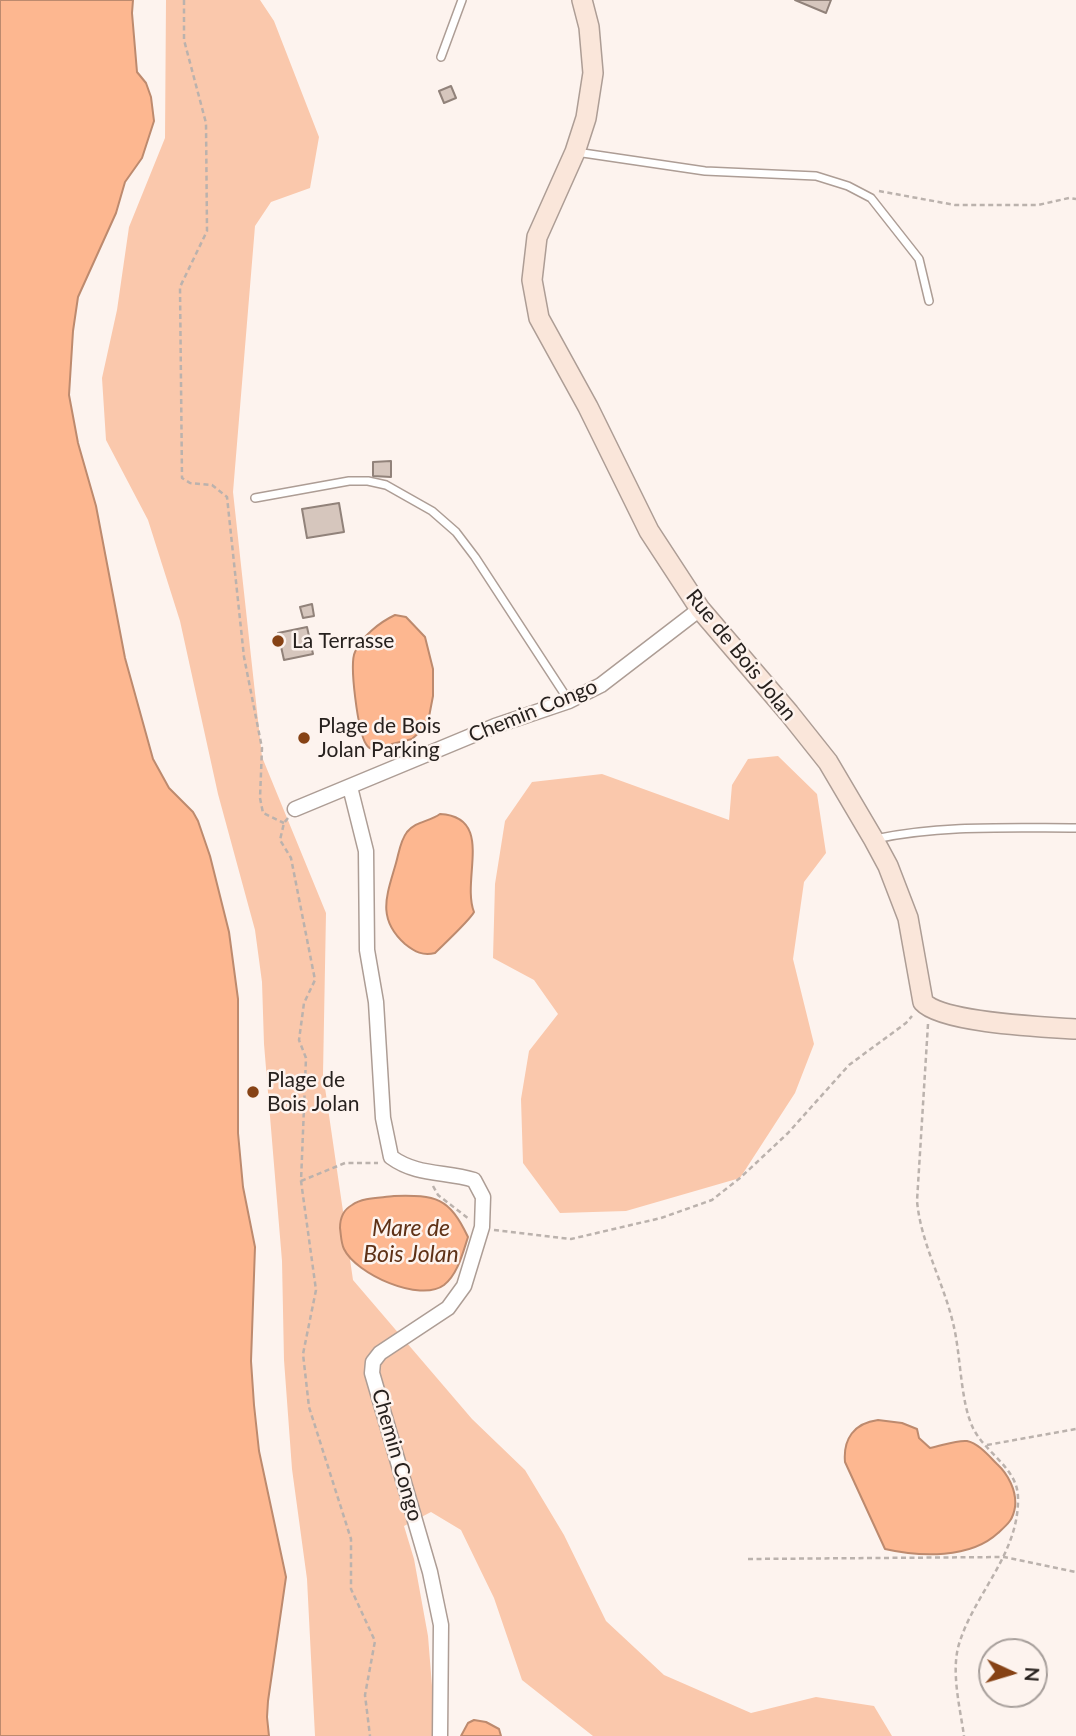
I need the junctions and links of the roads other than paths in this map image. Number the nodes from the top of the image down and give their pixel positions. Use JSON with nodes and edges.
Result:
{"nodes":[{"id":1,"x":461,"y":0,"type":"edge"},
{"id":2,"x":582,"y":0,"type":"edge"},
{"id":3,"x":441,"y":57,"type":"dead end"},
{"id":4,"x":575,"y":152,"type":"junction"},
{"id":5,"x":929,"y":300,"type":"dead end"},
{"id":6,"x":255,"y":498,"type":"dead end"},
{"id":7,"x":700,"y":610,"type":"junction"},
{"id":8,"x":569,"y":701,"type":"junction"},
{"id":9,"x":350,"y":787,"type":"junction"},
{"id":10,"x":295,"y":809,"type":"dead end"},
{"id":11,"x":1076,"y":828,"type":"edge"},
{"id":12,"x":874,"y":840,"type":"junction"},
{"id":13,"x":1076,"y":1029,"type":"edge"},
{"id":14,"x":440,"y":1736,"type":"edge"}],
"edges":[{"from":1,"to":3,"type":"lane"},
{"from":2,"to":4,"type":"street","name":"Rue de Bois Jolan"},
{"from":4,"to":5,"type":"lane"},
{"from":4,"to":7,"type":"street","name":"Rue de Bois Jolan"},
{"from":6,"to":8,"type":"lane"},
{"from":7,"to":8,"type":"street","name":"Chemin Congo"},
{"from":7,"to":12,"type":"street","name":"Rue de Bois Jolan"},
{"from":8,"to":9,"type":"street","name":"Chemin Congo"},
{"from":9,"to":10,"type":"street","name":"Chemin Congo"},
{"from":9,"to":14,"type":"street","name":"Chemin Congo"},
{"from":11,"to":12,"type":"lane"},
{"from":12,"to":13,"type":"street","name":"Rue de Bois Jolan"}]}
